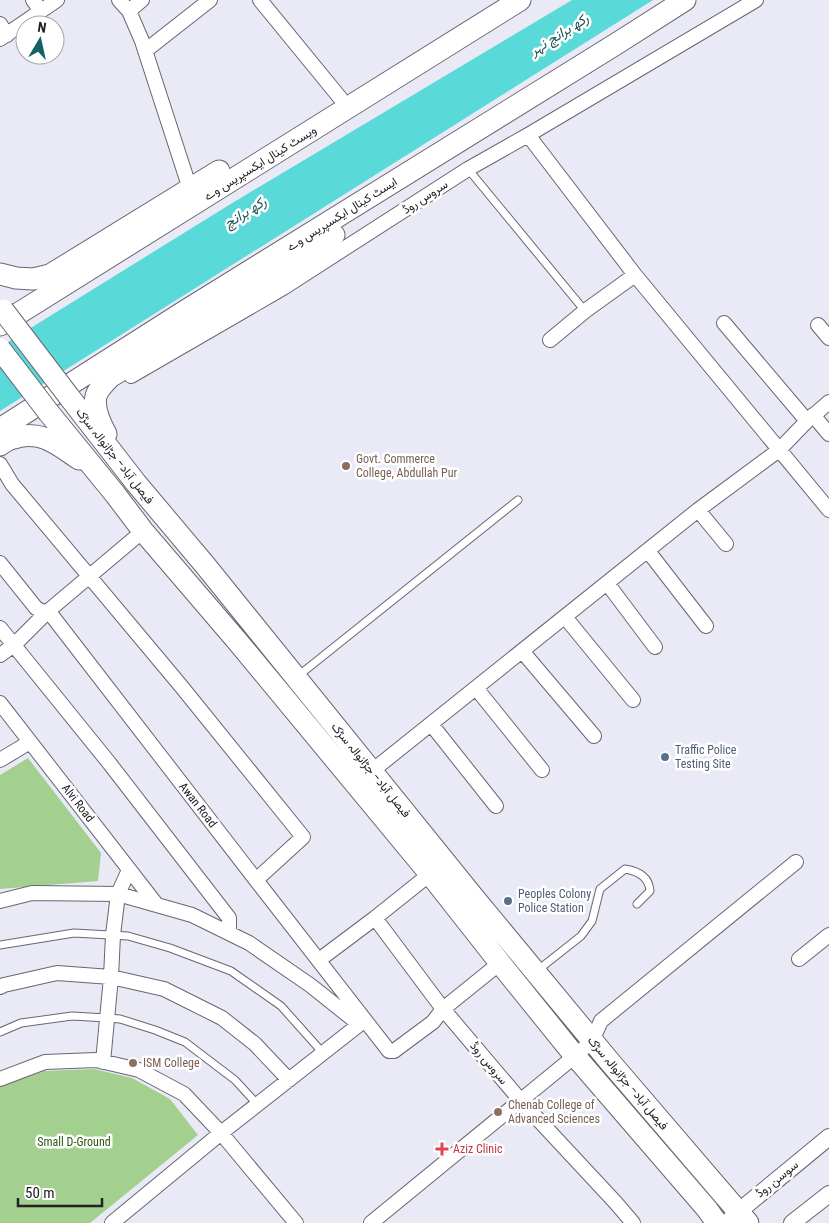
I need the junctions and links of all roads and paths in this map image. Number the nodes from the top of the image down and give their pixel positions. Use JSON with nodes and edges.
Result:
{"nodes":[{"id":1,"x":57,"y":0,"type":"edge"},
{"id":2,"x":120,"y":0,"type":"edge"},
{"id":3,"x":142,"y":0,"type":"edge"},
{"id":4,"x":210,"y":0,"type":"edge"},
{"id":5,"x":260,"y":0,"type":"edge"},
{"id":6,"x":520,"y":0,"type":"edge"},
{"id":7,"x":685,"y":0,"type":"edge"},
{"id":8,"x":756,"y":0,"type":"edge"},
{"id":9,"x":37,"y":6,"type":"edge"},
{"id":10,"x":129,"y":11,"type":"junction"},
{"id":11,"x":2,"y":33,"type":"edge"},
{"id":12,"x":459,"y":38,"type":"junction"},
{"id":13,"x":616,"y":44,"type":"junction"},
{"id":14,"x":145,"y":51,"type":"junction"},
{"id":15,"x":341,"y":99,"type":"junction"},
{"id":16,"x":528,"y":135,"type":"junction"},
{"id":17,"x":468,"y":169,"type":"junction"},
{"id":18,"x":190,"y":189,"type":"junction"},
{"id":19,"x":0,"y":274,"type":"edge"},
{"id":20,"x":635,"y":275,"type":"junction"},
{"id":21,"x":585,"y":311,"type":"junction"},
{"id":22,"x":1,"y":314,"type":"edge"},
{"id":23,"x":724,"y":323,"type":"dead end"},
{"id":24,"x":818,"y":325,"type":"dead end"},
{"id":25,"x":829,"y":338,"type":"edge"},
{"id":26,"x":550,"y":340,"type":"dead end"},
{"id":27,"x":0,"y":349,"type":"edge"},
{"id":28,"x":96,"y":396,"type":"junction"},
{"id":29,"x":829,"y":402,"type":"edge"},
{"id":30,"x":810,"y":418,"type":"junction"},
{"id":31,"x":0,"y":429,"type":"edge"},
{"id":32,"x":829,"y":434,"type":"edge"},
{"id":33,"x":0,"y":445,"type":"edge"},
{"id":34,"x":780,"y":450,"type":"junction"},
{"id":35,"x":116,"y":458,"type":"junction"},
{"id":36,"x":0,"y":464,"type":"edge"},
{"id":37,"x":96,"y":470,"type":"junction"},
{"id":38,"x":518,"y":500,"type":"dead end"},
{"id":39,"x":698,"y":510,"type":"junction"},
{"id":40,"x":829,"y":510,"type":"edge"},
{"id":41,"x":143,"y":532,"type":"junction"},
{"id":42,"x":726,"y":544,"type":"dead end"},
{"id":43,"x":648,"y":550,"type":"junction"},
{"id":44,"x":0,"y":563,"type":"edge"},
{"id":45,"x":90,"y":577,"type":"junction"},
{"id":46,"x":607,"y":583,"type":"junction"},
{"id":47,"x":47,"y":612,"type":"junction"},
{"id":48,"x":565,"y":617,"type":"junction"},
{"id":49,"x":706,"y":626,"type":"dead end"},
{"id":50,"x":0,"y":628,"type":"edge"},
{"id":51,"x":14,"y":645,"type":"junction"},
{"id":52,"x":655,"y":647,"type":"dead end"},
{"id":53,"x":522,"y":651,"type":"junction"},
{"id":54,"x":0,"y":655,"type":"edge"},
{"id":55,"x":296,"y":678,"type":"junction"},
{"id":56,"x":476,"y":688,"type":"junction"},
{"id":57,"x":633,"y":700,"type":"dead end"},
{"id":58,"x":3,"y":711,"type":"edge"},
{"id":59,"x":431,"y":724,"type":"junction"},
{"id":60,"x":594,"y":736,"type":"dead end"},
{"id":61,"x":30,"y":742,"type":"junction"},
{"id":62,"x":0,"y":760,"type":"edge"},
{"id":63,"x":542,"y":770,"type":"dead end"},
{"id":64,"x":372,"y":771,"type":"junction"},
{"id":65,"x":496,"y":806,"type":"dead end"},
{"id":66,"x":796,"y":862,"type":"dead end"},
{"id":67,"x":129,"y":870,"type":"junction"},
{"id":68,"x":430,"y":874,"type":"junction"},
{"id":69,"x":256,"y":880,"type":"junction"},
{"id":70,"x":118,"y":894,"type":"junction"},
{"id":71,"x":0,"y":900,"type":"edge"},
{"id":72,"x":156,"y":904,"type":"junction"},
{"id":73,"x":637,"y":904,"type":"dead end"},
{"id":74,"x":375,"y":918,"type":"junction"},
{"id":75,"x":229,"y":933,"type":"junction"},
{"id":76,"x":113,"y":935,"type":"junction"},
{"id":77,"x":829,"y":935,"type":"edge"},
{"id":78,"x":0,"y":945,"type":"edge"},
{"id":79,"x":799,"y":959,"type":"dead end"},
{"id":80,"x":319,"y":960,"type":"junction"},
{"id":81,"x":500,"y":964,"type":"junction"},
{"id":82,"x":536,"y":972,"type":"junction"},
{"id":83,"x":111,"y":977,"type":"junction"},
{"id":84,"x":0,"y":987,"type":"edge"},
{"id":85,"x":443,"y":1009,"type":"junction"},
{"id":86,"x":107,"y":1018,"type":"junction"},
{"id":87,"x":362,"y":1022,"type":"junction"},
{"id":88,"x":0,"y":1032,"type":"edge"},
{"id":89,"x":592,"y":1041,"type":"junction"},
{"id":90,"x":323,"y":1053,"type":"junction"},
{"id":91,"x":575,"y":1056,"type":"junction"},
{"id":92,"x":104,"y":1062,"type":"junction"},
{"id":93,"x":0,"y":1079,"type":"edge"},
{"id":94,"x":289,"y":1080,"type":"junction"},
{"id":95,"x":521,"y":1101,"type":"junction"},
{"id":96,"x":257,"y":1104,"type":"junction"},
{"id":97,"x":221,"y":1133,"type":"junction"},
{"id":98,"x":829,"y":1137,"type":"edge"},
{"id":99,"x":829,"y":1194,"type":"edge"},
{"id":100,"x":738,"y":1219,"type":"edge"},
{"id":101,"x":112,"y":1223,"type":"edge"},
{"id":102,"x":296,"y":1223,"type":"edge"},
{"id":103,"x":371,"y":1223,"type":"edge"},
{"id":104,"x":633,"y":1223,"type":"edge"},
{"id":105,"x":717,"y":1223,"type":"edge"},
{"id":106,"x":792,"y":1223,"type":"edge"}],
"edges":[{"from":1,"to":9,"type":"street"},
{"from":2,"to":10,"type":"street"},
{"from":3,"to":10,"type":"street"},
{"from":4,"to":14,"type":"street"},
{"from":5,"to":15,"type":"street"},
{"from":6,"to":12,"type":"main road","name":"ویسٹ کینال ایکسپریس وے"},
{"from":7,"to":13,"type":"main road","name":"ایسٹ کینال ایکسپریس وے"},
{"from":8,"to":16,"type":"street","name":"سروس روڈ"},
{"from":9,"to":11,"type":"street"},
{"from":10,"to":14,"type":"street"},
{"from":12,"to":15,"type":"main road"},
{"from":12,"to":22,"type":"main road","name":"ویسٹ کینال ایکسپریس وے"},
{"from":13,"to":28,"type":"main road"},
{"from":13,"to":31,"type":"main road","name":"ایسٹ کینال ایکسپریس وے"},
{"from":14,"to":18,"type":"street"},
{"from":15,"to":18,"type":"main road"},
{"from":16,"to":17,"type":"street","name":"سروس روڈ"},
{"from":16,"to":20,"type":"street"},
{"from":17,"to":21,"type":"lane"},
{"from":17,"to":28,"type":"street","name":"سروس روڈ"},
{"from":18,"to":19,"type":"main road"},
{"from":20,"to":21,"type":"street"},
{"from":20,"to":34,"type":"street"},
{"from":21,"to":26,"type":"street"},
{"from":22,"to":35,"type":"main road","name":"فیصل آباد– جڑانوالہ سڑک","bridge":true},
{"from":23,"to":30,"type":"street"},
{"from":24,"to":25,"type":"street"},
{"from":27,"to":37,"type":"main road","name":"فیصل آباد– جڑانوالہ سڑک","bridge":true},
{"from":28,"to":35,"type":"main road"},
{"from":29,"to":30,"type":"street"},
{"from":30,"to":32,"type":"street"},
{"from":30,"to":34,"type":"street"},
{"from":33,"to":37,"type":"main road"},
{"from":34,"to":39,"type":"street"},
{"from":34,"to":40,"type":"street"},
{"from":35,"to":55,"type":"main road","name":"فیصل آباد– جڑانوالہ سڑک"},
{"from":36,"to":45,"type":"street"},
{"from":37,"to":41,"type":"main road","name":"فیصل آباد– جڑانوالہ سڑک"},
{"from":38,"to":55,"type":"lane"},
{"from":39,"to":42,"type":"street"},
{"from":39,"to":43,"type":"street"},
{"from":41,"to":45,"type":"street"},
{"from":41,"to":68,"type":"main road","name":"فیصل آباد– جڑانوالہ سڑک"},
{"from":43,"to":46,"type":"street"},
{"from":43,"to":49,"type":"street"},
{"from":44,"to":47,"type":"street","name":"Awan Road"},
{"from":45,"to":47,"type":"street"},
{"from":45,"to":69,"type":"street"},
{"from":46,"to":48,"type":"street"},
{"from":46,"to":52,"type":"street"},
{"from":47,"to":51,"type":"street"},
{"from":47,"to":69,"type":"street","name":"Awan Road"},
{"from":48,"to":53,"type":"street"},
{"from":48,"to":57,"type":"street"},
{"from":50,"to":51,"type":"street"},
{"from":51,"to":54,"type":"street"},
{"from":51,"to":75,"type":"street"},
{"from":53,"to":56,"type":"street"},
{"from":53,"to":60,"type":"street"},
{"from":55,"to":64,"type":"main road","name":"فیصل آباد– جڑانوالہ سڑک"},
{"from":56,"to":59,"type":"street"},
{"from":56,"to":63,"type":"street"},
{"from":58,"to":61,"type":"street","name":"Alvi Road"},
{"from":59,"to":64,"type":"street"},
{"from":59,"to":65,"type":"street"},
{"from":61,"to":62,"type":"street"},
{"from":61,"to":67,"type":"street","name":"Alvi Road"},
{"from":64,"to":82,"type":"main road","name":"فیصل آباد– جڑانوالہ سڑک"},
{"from":66,"to":89,"type":"street"},
{"from":67,"to":70,"type":"street"},
{"from":67,"to":72,"type":"street","name":"Alvi Road"},
{"from":68,"to":74,"type":"street"},
{"from":68,"to":81,"type":"main road","name":"فیصل آباد– جڑانوالہ سڑک"},
{"from":69,"to":80,"type":"street","name":"Awan Road"},
{"from":70,"to":71,"type":"street"},
{"from":70,"to":72,"type":"street"},
{"from":70,"to":76,"type":"street"},
{"from":72,"to":75,"type":"street"},
{"from":73,"to":82,"type":"lane"},
{"from":74,"to":80,"type":"street"},
{"from":74,"to":85,"type":"street","name":"سروس روڈ"},
{"from":75,"to":87,"type":"street"},
{"from":76,"to":78,"type":"lane"},
{"from":76,"to":83,"type":"street"},
{"from":76,"to":90,"type":"lane"},
{"from":77,"to":79,"type":"street"},
{"from":80,"to":87,"type":"street","name":"Awan Road"},
{"from":81,"to":85,"type":"street"},
{"from":81,"to":91,"type":"main road","name":"فیصل آباد– جڑانوالہ سڑک"},
{"from":82,"to":89,"type":"main road","name":"فیصل آباد– جڑانوالہ سڑک"},
{"from":83,"to":84,"type":"street"},
{"from":83,"to":86,"type":"street"},
{"from":83,"to":94,"type":"street"},
{"from":85,"to":87,"type":"street","name":"Awan Road"},
{"from":85,"to":95,"type":"street","name":"سروس روڈ"},
{"from":86,"to":88,"type":"lane"},
{"from":86,"to":92,"type":"street"},
{"from":86,"to":96,"type":"lane"},
{"from":87,"to":90,"type":"street"},
{"from":89,"to":91,"type":"street"},
{"from":89,"to":100,"type":"main road","name":"فیصل آباد– جڑانوالہ سڑک"},
{"from":90,"to":94,"type":"street"},
{"from":91,"to":95,"type":"street"},
{"from":91,"to":105,"type":"main road","name":"فیصل آباد– جڑانوالہ سڑک"},
{"from":92,"to":93,"type":"street"},
{"from":92,"to":97,"type":"street"},
{"from":94,"to":96,"type":"street"},
{"from":95,"to":103,"type":"street"},
{"from":95,"to":104,"type":"street","name":"سروس روڈ"},
{"from":96,"to":97,"type":"street"},
{"from":97,"to":101,"type":"street"},
{"from":97,"to":102,"type":"street"},
{"from":98,"to":100,"type":"street","name":"سوسن روڈ"},
{"from":99,"to":106,"type":"street"}]}
